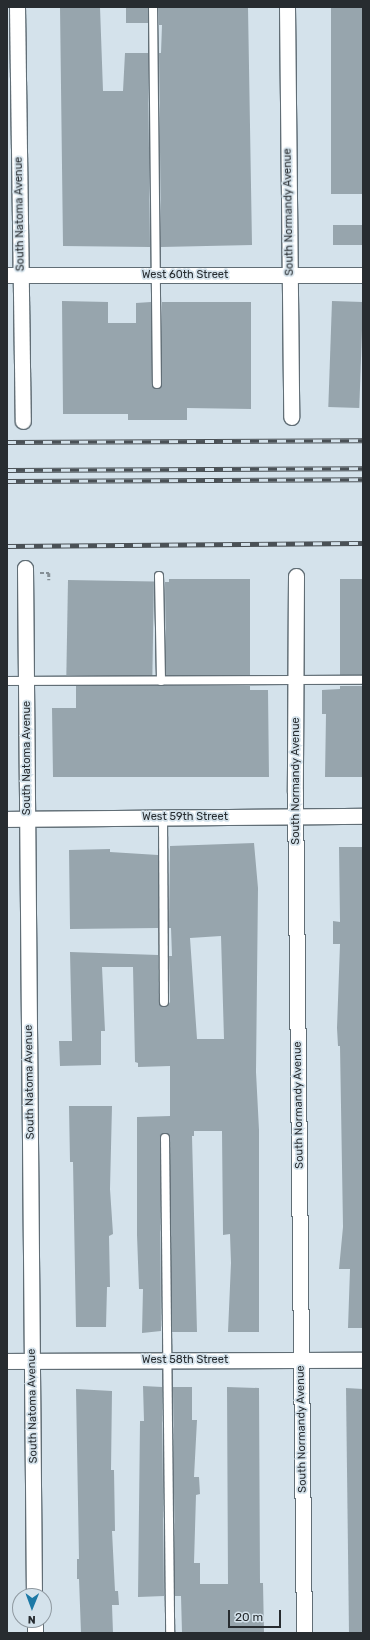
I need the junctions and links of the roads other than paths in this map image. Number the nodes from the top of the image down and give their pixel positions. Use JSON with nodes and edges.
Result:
{"nodes":[{"id":1,"x":17,"y":7,"type":"edge"},
{"id":2,"x":153,"y":7,"type":"edge"},
{"id":3,"x":287,"y":7,"type":"edge"},
{"id":4,"x":14,"y":275,"type":"edge"},
{"id":5,"x":156,"y":275,"type":"junction"},
{"id":6,"x":290,"y":275,"type":"junction"},
{"id":7,"x":363,"y":275,"type":"edge"},
{"id":8,"x":157,"y":384,"type":"dead end"},
{"id":9,"x":291,"y":417,"type":"dead end"},
{"id":10,"x":23,"y":421,"type":"dead end"},
{"id":11,"x":25,"y":568,"type":"dead end"},
{"id":12,"x":159,"y":576,"type":"dead end"},
{"id":13,"x":296,"y":576,"type":"dead end"},
{"id":14,"x":296,"y":680,"type":"junction"},
{"id":15,"x":363,"y":680,"type":"edge"},
{"id":16,"x":27,"y":681,"type":"junction"},
{"id":17,"x":161,"y":681,"type":"junction"},
{"id":18,"x":7,"y":682,"type":"edge"},
{"id":19,"x":363,"y":816,"type":"edge"},
{"id":20,"x":296,"y":817,"type":"junction"},
{"id":21,"x":163,"y":818,"type":"junction"},
{"id":22,"x":7,"y":819,"type":"edge"},
{"id":23,"x":27,"y":819,"type":"junction"},
{"id":24,"x":164,"y":1002,"type":"dead end"},
{"id":25,"x":165,"y":1138,"type":"dead end"},
{"id":26,"x":167,"y":1360,"type":"junction"},
{"id":27,"x":302,"y":1360,"type":"junction"},
{"id":28,"x":363,"y":1360,"type":"edge"},
{"id":29,"x":7,"y":1361,"type":"edge"},
{"id":30,"x":32,"y":1361,"type":"junction"},
{"id":31,"x":34,"y":1588,"type":"edge"},
{"id":32,"x":170,"y":1633,"type":"edge"},
{"id":33,"x":304,"y":1633,"type":"edge"}],
"edges":[{"from":1,"to":4,"type":"street","name":"South Natoma Avenue"},
{"from":2,"to":5,"type":"lane"},
{"from":3,"to":6,"type":"street","name":"South Normandy Avenue"},
{"from":4,"to":5,"type":"street","name":"West 60th Street"},
{"from":4,"to":10,"type":"street","name":"South Natoma Avenue"},
{"from":5,"to":6,"type":"street","name":"West 60th Street"},
{"from":5,"to":8,"type":"lane"},
{"from":6,"to":7,"type":"street","name":"West 60th Street"},
{"from":6,"to":9,"type":"street","name":"South Normandy Avenue"},
{"from":11,"to":16,"type":"street","name":"South Natoma Avenue"},
{"from":12,"to":17,"type":"lane"},
{"from":13,"to":14,"type":"street","name":"South Normandy Avenue"},
{"from":14,"to":15,"type":"lane"},
{"from":14,"to":17,"type":"lane"},
{"from":14,"to":20,"type":"street","name":"South Normandy Avenue"},
{"from":16,"to":17,"type":"lane"},
{"from":16,"to":18,"type":"lane"},
{"from":16,"to":23,"type":"street","name":"South Natoma Avenue"},
{"from":19,"to":20,"type":"street","name":"West 59th Street"},
{"from":20,"to":21,"type":"street","name":"West 59th Street"},
{"from":20,"to":27,"type":"street","name":"South Normandy Avenue"},
{"from":21,"to":23,"type":"street","name":"West 59th Street"},
{"from":21,"to":24,"type":"lane"},
{"from":22,"to":23,"type":"street","name":"West 59th Street"},
{"from":23,"to":30,"type":"street","name":"South Natoma Avenue"},
{"from":25,"to":26,"type":"lane"},
{"from":26,"to":27,"type":"street","name":"West 58th Street"},
{"from":26,"to":30,"type":"street","name":"West 58th Street"},
{"from":26,"to":32,"type":"lane"},
{"from":27,"to":28,"type":"street","name":"West 58th Street"},
{"from":27,"to":33,"type":"street","name":"South Normandy Avenue"},
{"from":29,"to":30,"type":"street","name":"West 58th Street"},
{"from":30,"to":31,"type":"street","name":"South Natoma Avenue"}]}
